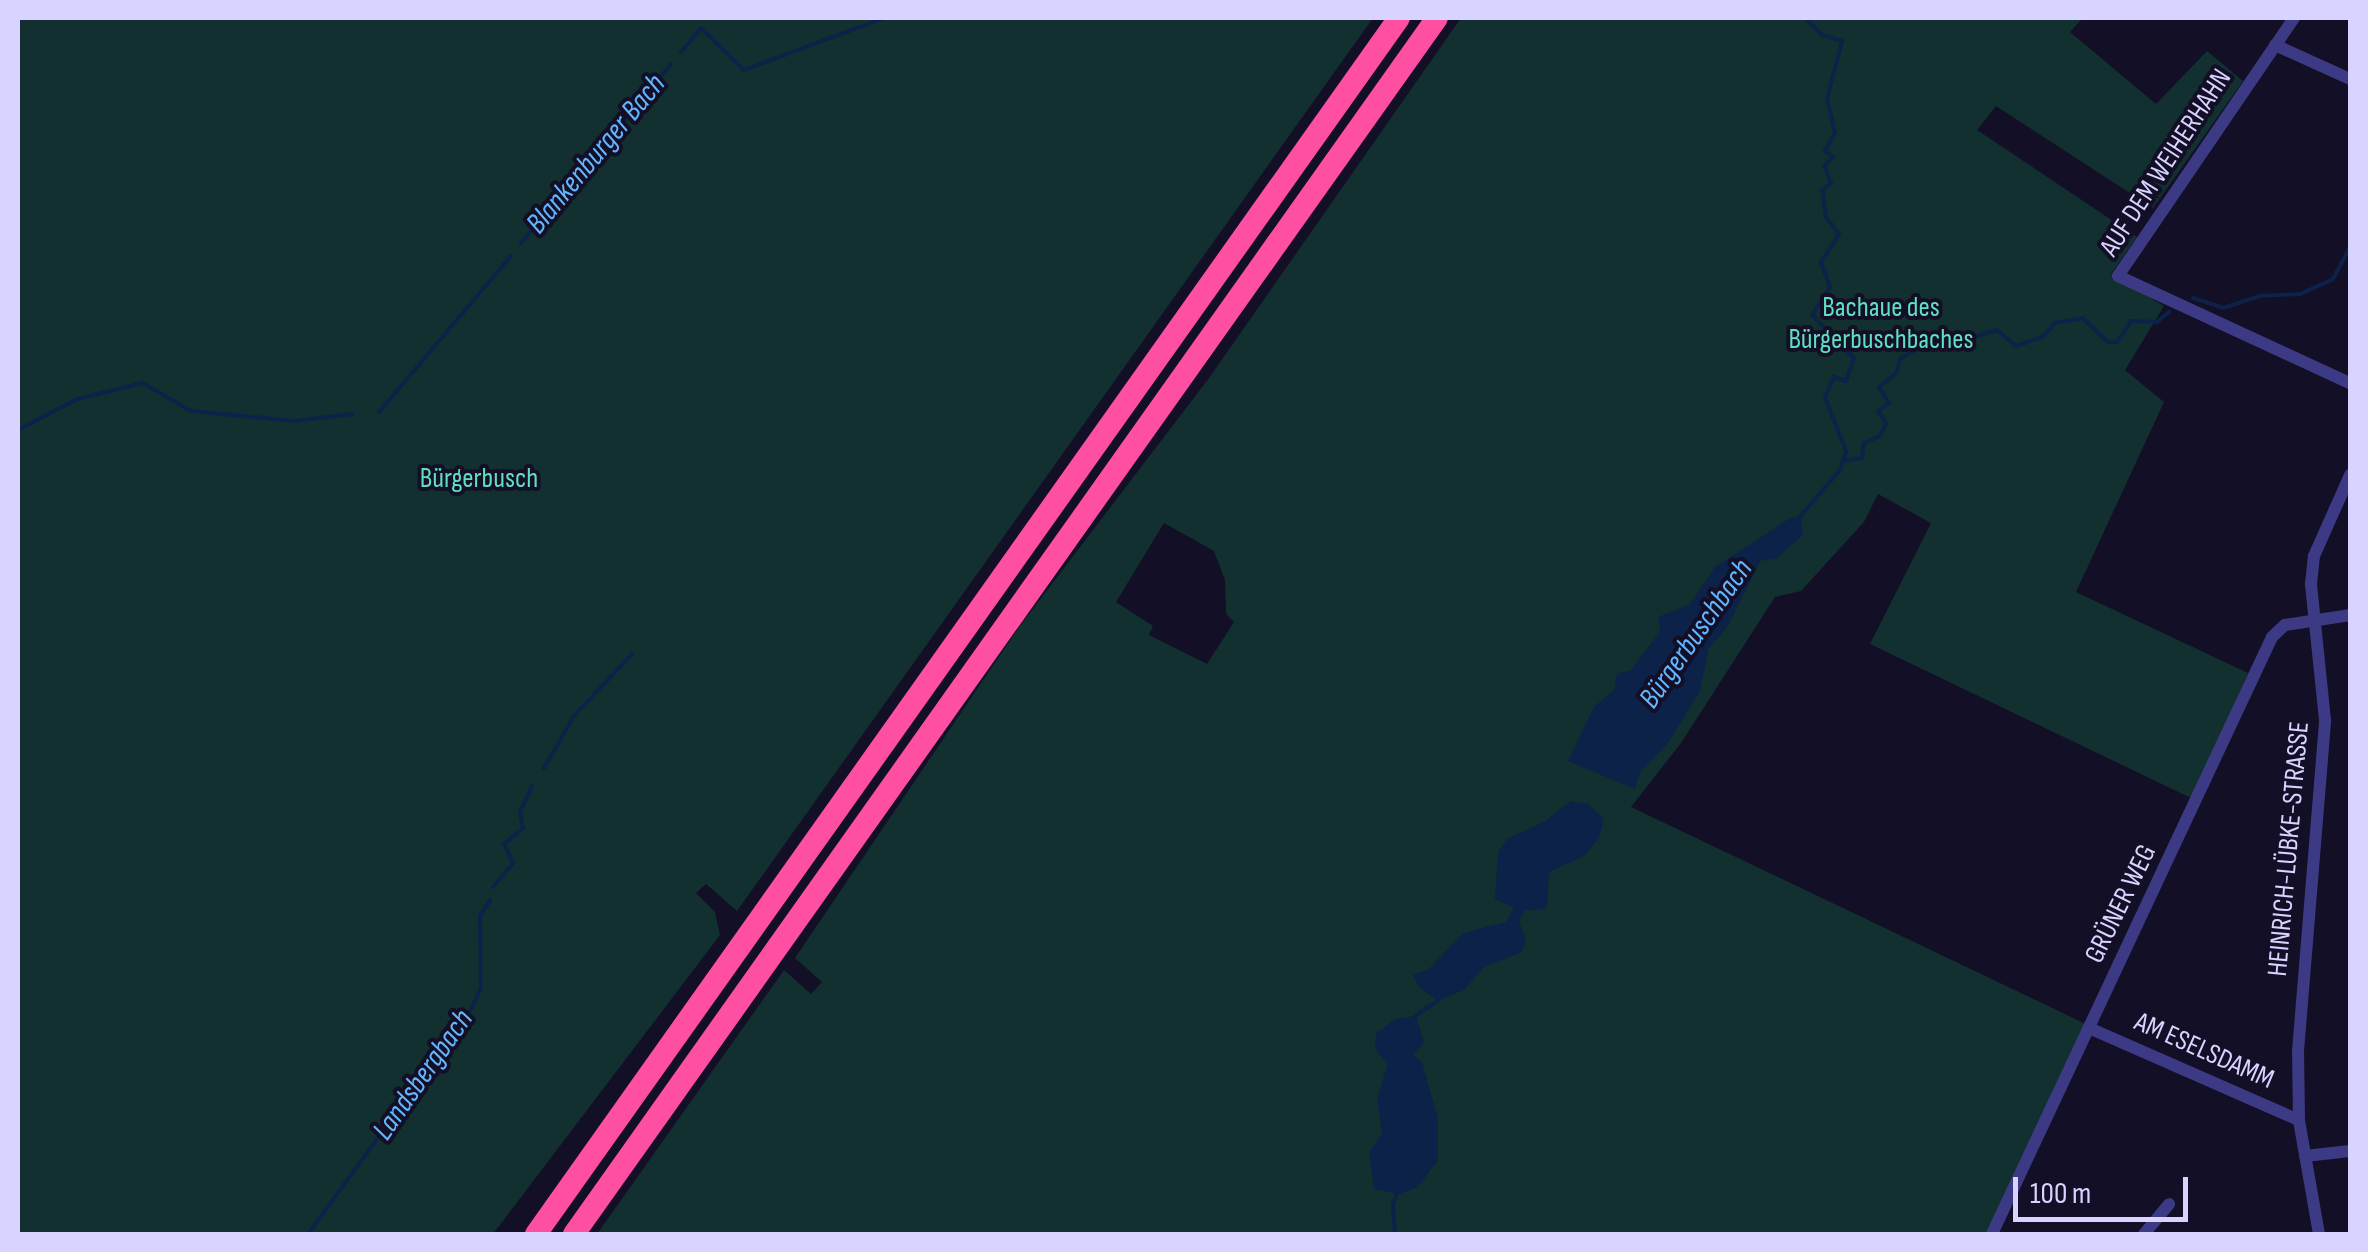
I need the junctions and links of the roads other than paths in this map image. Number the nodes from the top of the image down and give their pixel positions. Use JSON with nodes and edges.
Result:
{"nodes":[{"id":1,"x":1399,"y":18,"type":"edge"},
{"id":2,"x":1438,"y":18,"type":"edge"},
{"id":3,"x":2294,"y":18,"type":"edge"},
{"id":4,"x":2275,"y":45,"type":"junction"},
{"id":5,"x":2350,"y":79,"type":"edge"},
{"id":6,"x":2350,"y":383,"type":"edge"},
{"id":7,"x":2350,"y":475,"type":"edge"},
{"id":8,"x":2350,"y":615,"type":"edge"},
{"id":9,"x":2315,"y":618,"type":"junction"},
{"id":10,"x":2089,"y":1028,"type":"junction"},
{"id":11,"x":2300,"y":1120,"type":"junction"},
{"id":12,"x":2350,"y":1152,"type":"edge"},
{"id":13,"x":2305,"y":1156,"type":"junction"},
{"id":14,"x":2169,"y":1204,"type":"dead end"},
{"id":15,"x":536,"y":1234,"type":"edge"},
{"id":16,"x":574,"y":1234,"type":"edge"},
{"id":17,"x":1992,"y":1234,"type":"edge"},
{"id":18,"x":2144,"y":1234,"type":"edge"},
{"id":19,"x":2319,"y":1234,"type":"edge"}],
"edges":[{"from":1,"to":15,"type":"highway"},
{"from":2,"to":16,"type":"highway"},
{"from":3,"to":4,"type":"street","name":"AUF DEM WEIHERHAHN"},
{"from":4,"to":5,"type":"street"},
{"from":4,"to":6,"type":"street","name":"AUF DEM WEIHERHAHN"},
{"from":7,"to":9,"type":"street","name":"HEINRICH-LÜBKE-STRASSE"},
{"from":8,"to":9,"type":"street"},
{"from":9,"to":10,"type":"street","name":"GRÜNER WEG"},
{"from":9,"to":11,"type":"street","name":"HEINRICH-LÜBKE-STRASSE"},
{"from":10,"to":11,"type":"street","name":"AM ESELSDAMM"},
{"from":10,"to":17,"type":"street","name":"GRÜNER WEG"},
{"from":11,"to":13,"type":"street","name":"HEINRICH-LÜBKE-STRASSE"},
{"from":12,"to":13,"type":"street"},
{"from":13,"to":19,"type":"street","name":"HEINRICH-LÜBKE-STRASSE"},
{"from":14,"to":18,"type":"street"}]}
